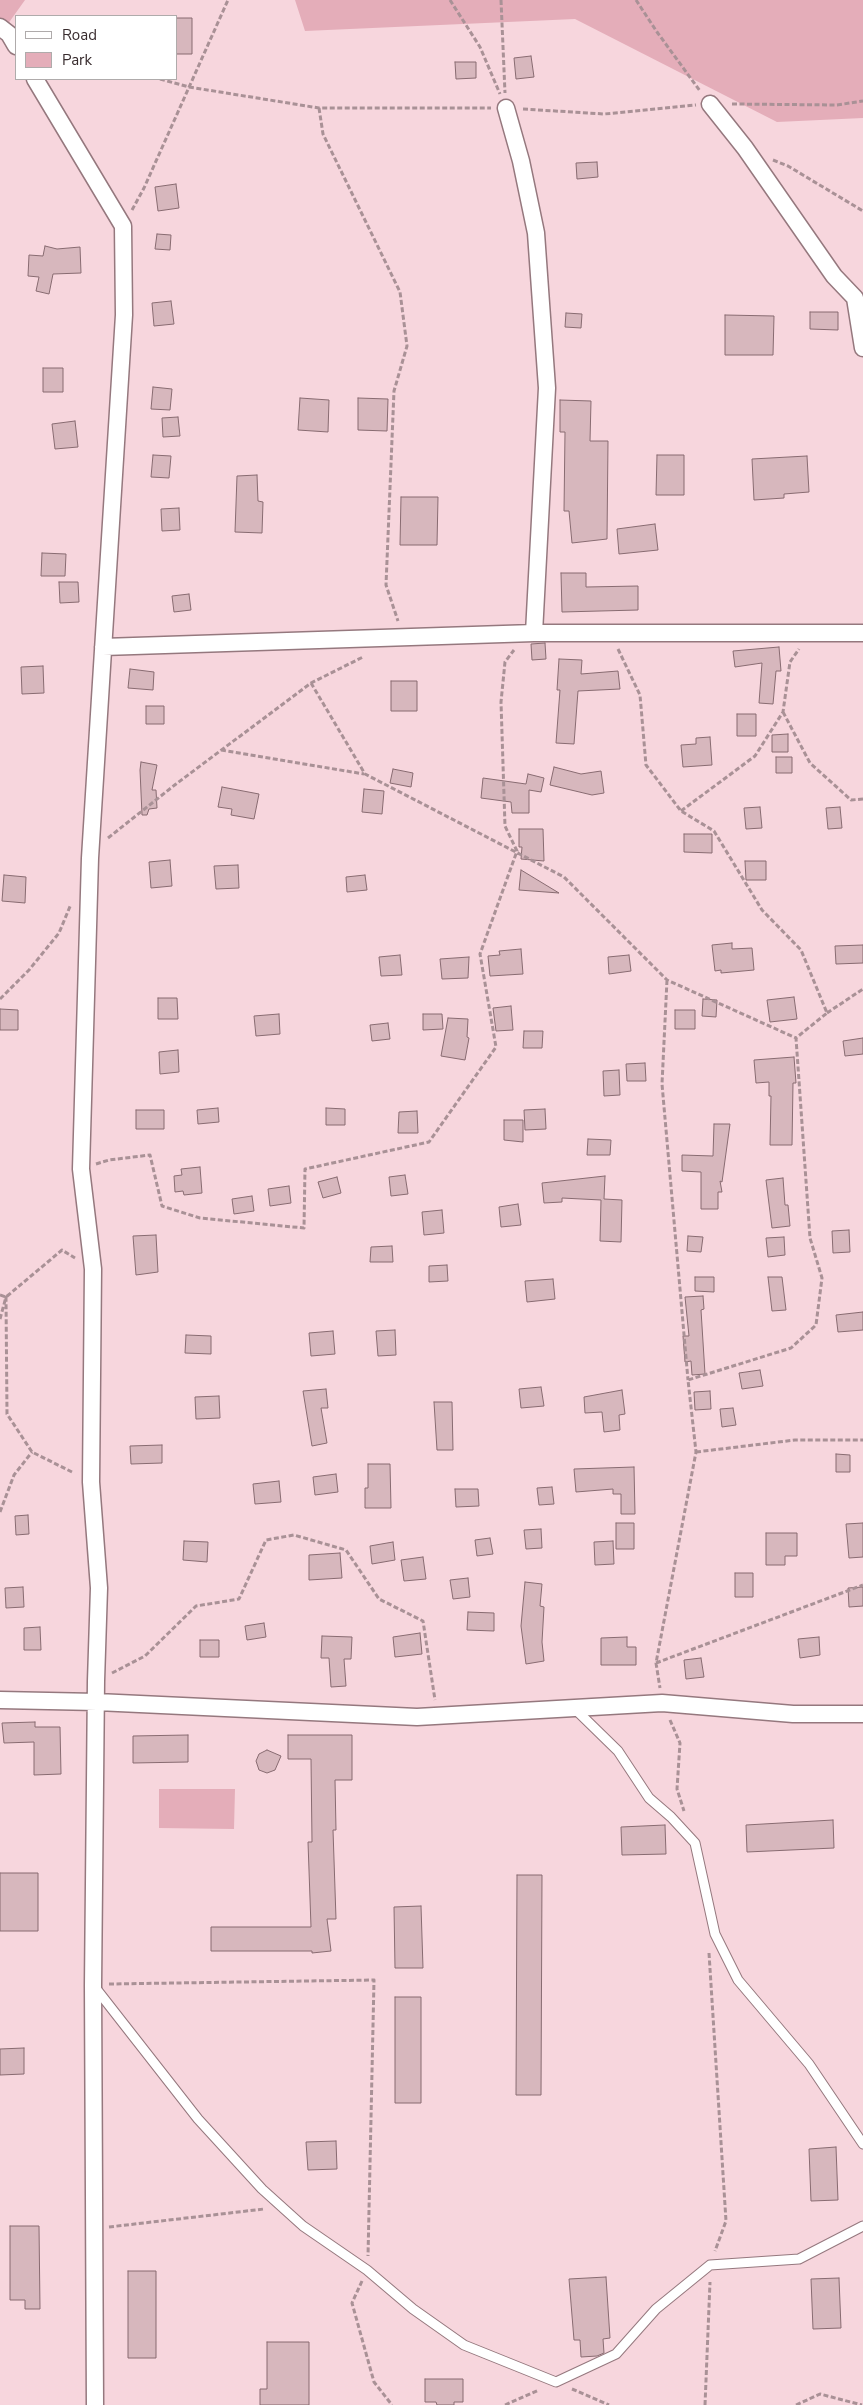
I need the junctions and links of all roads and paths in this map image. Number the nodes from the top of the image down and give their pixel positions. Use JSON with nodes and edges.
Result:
{"nodes":[{"id":1,"x":228,"y":0,"type":"edge"},
{"id":2,"x":450,"y":0,"type":"edge"},
{"id":3,"x":501,"y":0,"type":"edge"},
{"id":4,"x":636,"y":0,"type":"edge"},
{"id":5,"x":0,"y":27,"type":"edge"},
{"id":6,"x":15,"y":44,"type":"edge"},
{"id":7,"x":37,"y":80,"type":"edge"},
{"id":8,"x":710,"y":104,"type":"joint"},
{"id":9,"x":319,"y":108,"type":"dead end"},
{"id":10,"x":506,"y":108,"type":"junction"},
{"id":11,"x":771,"y":159,"type":"dead end"},
{"id":12,"x":863,"y":211,"type":"edge"},
{"id":13,"x":123,"y":226,"type":"junction"},
{"id":14,"x":863,"y":348,"type":"edge"},
{"id":15,"x":613,"y":632,"type":"junction"},
{"id":16,"x":812,"y":632,"type":"junction"},
{"id":17,"x":530,"y":633,"type":"junction"},
{"id":18,"x":863,"y":634,"type":"edge"},
{"id":19,"x":403,"y":636,"type":"junction"},
{"id":20,"x":103,"y":647,"type":"junction"},
{"id":21,"x":370,"y":653,"type":"dead end"},
{"id":22,"x":311,"y":683,"type":"junction"},
{"id":23,"x":783,"y":712,"type":"junction"},
{"id":24,"x":222,"y":750,"type":"junction"},
{"id":25,"x":365,"y":774,"type":"junction"},
{"id":26,"x":863,"y":799,"type":"edge"},
{"id":27,"x":681,"y":811,"type":"junction"},
{"id":28,"x":517,"y":851,"type":"junction"},
{"id":29,"x":90,"y":858,"type":"junction"},
{"id":30,"x":73,"y":900,"type":"dead end"},
{"id":31,"x":667,"y":980,"type":"junction"},
{"id":32,"x":863,"y":989,"type":"edge"},
{"id":33,"x":0,"y":999,"type":"edge"},
{"id":34,"x":828,"y":1013,"type":"junction"},
{"id":35,"x":796,"y":1038,"type":"junction"},
{"id":36,"x":81,"y":1169,"type":"junction"},
{"id":37,"x":93,"y":1269,"type":"junction"},
{"id":38,"x":0,"y":1295,"type":"edge"},
{"id":39,"x":6,"y":1297,"type":"junction"},
{"id":40,"x":0,"y":1319,"type":"edge"},
{"id":41,"x":688,"y":1380,"type":"junction"},
{"id":42,"x":863,"y":1440,"type":"edge"},
{"id":43,"x":32,"y":1452,"type":"junction"},
{"id":44,"x":696,"y":1452,"type":"junction"},
{"id":45,"x":91,"y":1482,"type":"junction"},
{"id":46,"x":0,"y":1512,"type":"edge"},
{"id":47,"x":863,"y":1584,"type":"edge"},
{"id":48,"x":656,"y":1663,"type":"junction"},
{"id":49,"x":96,"y":1681,"type":"junction"},
{"id":50,"x":0,"y":1700,"type":"edge"},
{"id":51,"x":97,"y":1702,"type":"junction"},
{"id":52,"x":662,"y":1703,"type":"junction"},
{"id":53,"x":573,"y":1706,"type":"junction"},
{"id":54,"x":863,"y":1714,"type":"edge"},
{"id":55,"x":437,"y":1716,"type":"junction"},
{"id":56,"x":686,"y":1816,"type":"dead end"},
{"id":57,"x":709,"y":1946,"type":"dead end"},
{"id":58,"x":93,"y":1984,"type":"junction"},
{"id":59,"x":863,"y":2144,"type":"edge"},
{"id":60,"x":282,"y":2207,"type":"junction"},
{"id":61,"x":863,"y":2226,"type":"edge"},
{"id":62,"x":94,"y":2229,"type":"junction"},
{"id":63,"x":710,"y":2265,"type":"junction"},
{"id":64,"x":368,"y":2270,"type":"junction"},
{"id":65,"x":556,"y":2382,"type":"junction"},
{"id":66,"x":95,"y":2405,"type":"edge"},
{"id":67,"x":392,"y":2405,"type":"edge"},
{"id":68,"x":505,"y":2405,"type":"edge"},
{"id":69,"x":609,"y":2405,"type":"edge"},
{"id":70,"x":705,"y":2405,"type":"edge"},
{"id":71,"x":796,"y":2405,"type":"edge"},
{"id":72,"x":862,"y":2405,"type":"edge"}],
"edges":[{"from":1,"to":13,"type":"path"},
{"from":2,"to":10,"type":"path"},
{"from":3,"to":10,"type":"path"},
{"from":4,"to":8,"type":"path"},
{"from":5,"to":6,"type":"street"},
{"from":7,"to":13,"type":"street"},
{"from":8,"to":14,"type":"street"},
{"from":9,"to":19,"type":"path"},
{"from":10,"to":17,"type":"street"},
{"from":11,"to":12,"type":"path"},
{"from":13,"to":20,"type":"street"},
{"from":15,"to":16,"type":"street"},
{"from":15,"to":17,"type":"street"},
{"from":15,"to":27,"type":"path"},
{"from":16,"to":18,"type":"street"},
{"from":16,"to":23,"type":"path"},
{"from":17,"to":19,"type":"street"},
{"from":17,"to":28,"type":"path"},
{"from":19,"to":20,"type":"street"},
{"from":20,"to":29,"type":"street"},
{"from":21,"to":22,"type":"path"},
{"from":22,"to":24,"type":"path"},
{"from":22,"to":25,"type":"path"},
{"from":23,"to":26,"type":"path"},
{"from":23,"to":27,"type":"path"},
{"from":24,"to":25,"type":"path"},
{"from":24,"to":29,"type":"path"},
{"from":25,"to":28,"type":"path"},
{"from":27,"to":34,"type":"path"},
{"from":28,"to":31,"type":"path"},
{"from":28,"to":36,"type":"path"},
{"from":29,"to":36,"type":"street"},
{"from":30,"to":33,"type":"path"},
{"from":31,"to":35,"type":"path"},
{"from":31,"to":41,"type":"path"},
{"from":32,"to":34,"type":"path"},
{"from":34,"to":35,"type":"path"},
{"from":35,"to":41,"type":"path"},
{"from":36,"to":37,"type":"street"},
{"from":37,"to":39,"type":"path"},
{"from":37,"to":45,"type":"street"},
{"from":38,"to":39,"type":"path"},
{"from":39,"to":40,"type":"path"},
{"from":39,"to":43,"type":"path"},
{"from":41,"to":44,"type":"path"},
{"from":42,"to":44,"type":"path"},
{"from":43,"to":45,"type":"path"},
{"from":43,"to":46,"type":"path"},
{"from":44,"to":48,"type":"path"},
{"from":45,"to":49,"type":"street"},
{"from":47,"to":48,"type":"path"},
{"from":48,"to":52,"type":"path"},
{"from":49,"to":51,"type":"street"},
{"from":49,"to":55,"type":"path"},
{"from":50,"to":51,"type":"street"},
{"from":51,"to":55,"type":"street"},
{"from":51,"to":58,"type":"street"},
{"from":52,"to":53,"type":"street"},
{"from":52,"to":54,"type":"street"},
{"from":52,"to":56,"type":"path"},
{"from":53,"to":55,"type":"street"},
{"from":53,"to":59,"type":"lane"},
{"from":57,"to":63,"type":"path"},
{"from":58,"to":60,"type":"lane"},
{"from":58,"to":62,"type":"street"},
{"from":58,"to":64,"type":"path"},
{"from":60,"to":62,"type":"path"},
{"from":60,"to":64,"type":"lane"},
{"from":61,"to":63,"type":"lane"},
{"from":62,"to":66,"type":"street"},
{"from":63,"to":65,"type":"lane"},
{"from":63,"to":70,"type":"path"},
{"from":64,"to":65,"type":"lane"},
{"from":64,"to":67,"type":"path"},
{"from":65,"to":68,"type":"path"},
{"from":65,"to":69,"type":"path"},
{"from":71,"to":72,"type":"path"}]}
